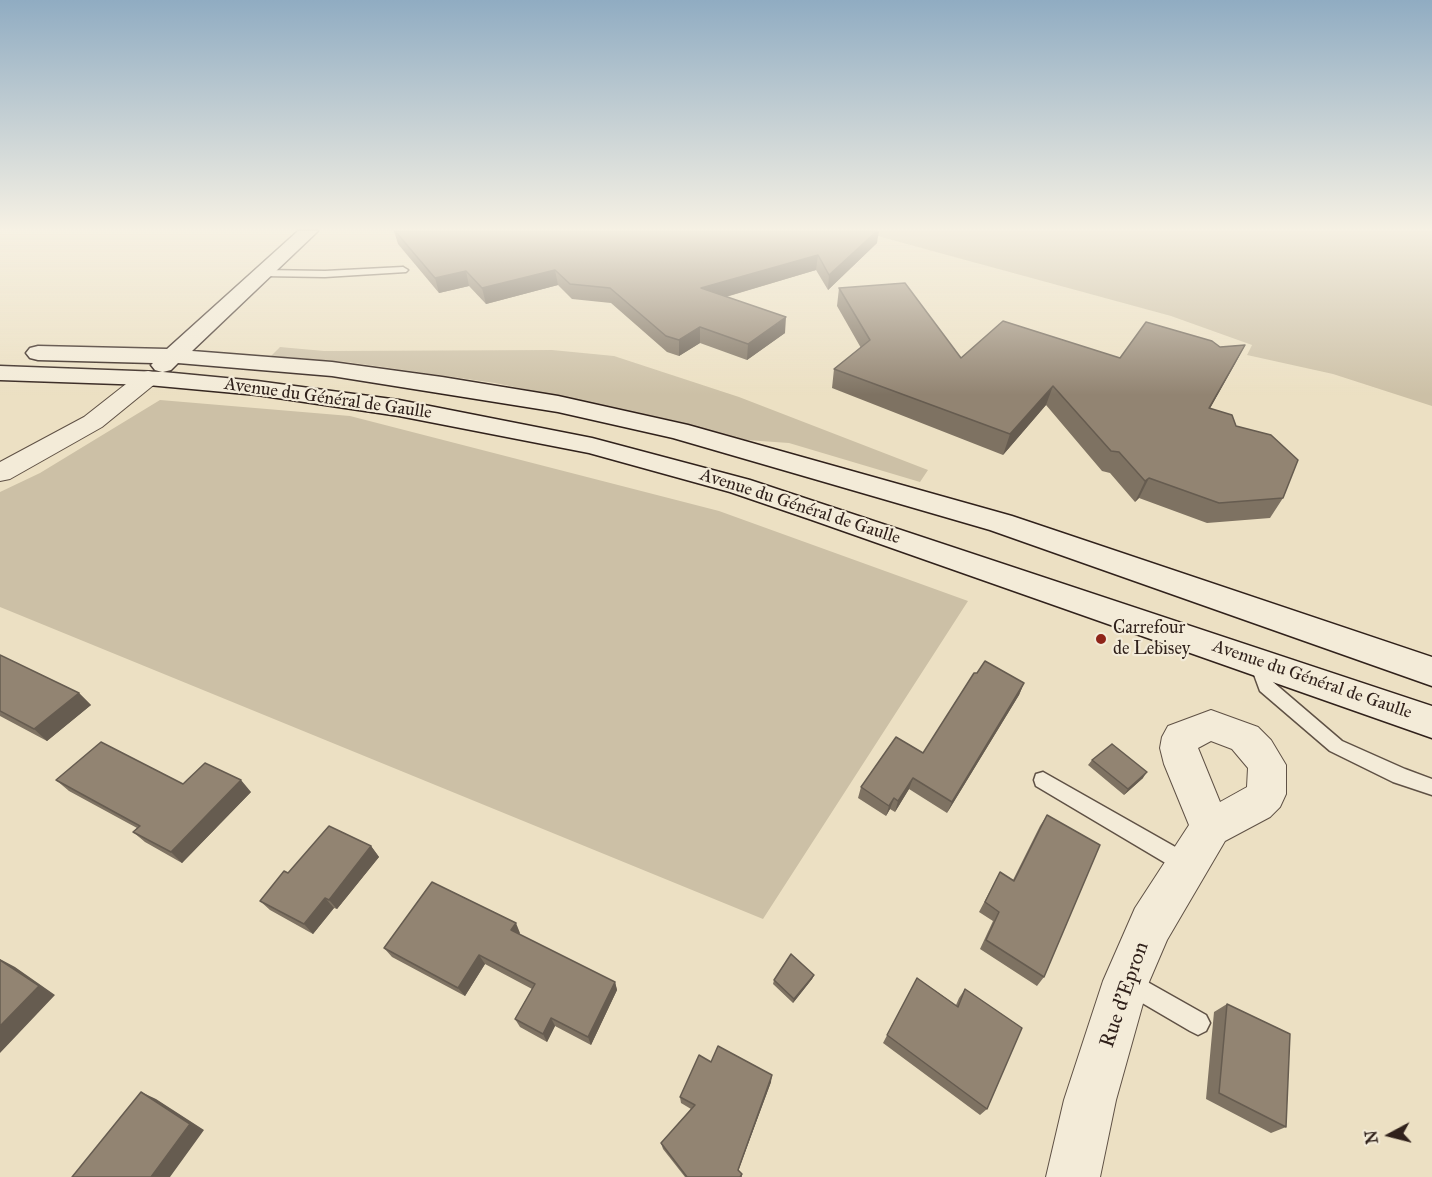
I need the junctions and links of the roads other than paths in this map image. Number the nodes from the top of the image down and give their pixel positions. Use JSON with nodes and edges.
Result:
{"nodes":[{"id":1,"x":249,"y":286,"type":"edge"},
{"id":2,"x":0,"y":353,"type":"edge"},
{"id":3,"x":173,"y":356,"type":"junction"},
{"id":4,"x":0,"y":373,"type":"edge"},
{"id":5,"x":148,"y":378,"type":"junction"},
{"id":6,"x":0,"y":473,"type":"edge"},
{"id":7,"x":1257,"y":661,"type":"junction"},
{"id":8,"x":1432,"y":672,"type":"edge"},
{"id":9,"x":1432,"y":722,"type":"edge"},
{"id":10,"x":1043,"y":780,"type":"dead end"},
{"id":11,"x":1432,"y":787,"type":"edge"},
{"id":12,"x":1200,"y":847,"type":"joint"},
{"id":13,"x":1126,"y":981,"type":"junction"},
{"id":14,"x":1198,"y":1023,"type":"dead end"},
{"id":15,"x":1073,"y":1177,"type":"edge"}],
"edges":[{"from":1,"to":3,"type":"main road"},
{"from":2,"to":3,"type":"main road","name":"Avenue du Général de Gaulle"},
{"from":3,"to":5,"type":"main road"},
{"from":3,"to":8,"type":"main road","name":"Avenue du Général de Gaulle"},
{"from":4,"to":5,"type":"main road","name":"Avenue du Général de Gaulle"},
{"from":5,"to":6,"type":"street"},
{"from":5,"to":7,"type":"main road","name":"Avenue du Général de Gaulle"},
{"from":7,"to":9,"type":"main road","name":"Avenue du Général de Gaulle"},
{"from":7,"to":11,"type":"lane"},
{"from":10,"to":12,"type":"lane"},
{"from":12,"to":13,"type":"street","name":"Rue d'Epron"},
{"from":13,"to":14,"type":"lane"},
{"from":13,"to":15,"type":"street","name":"Rue d'Epron"}]}
